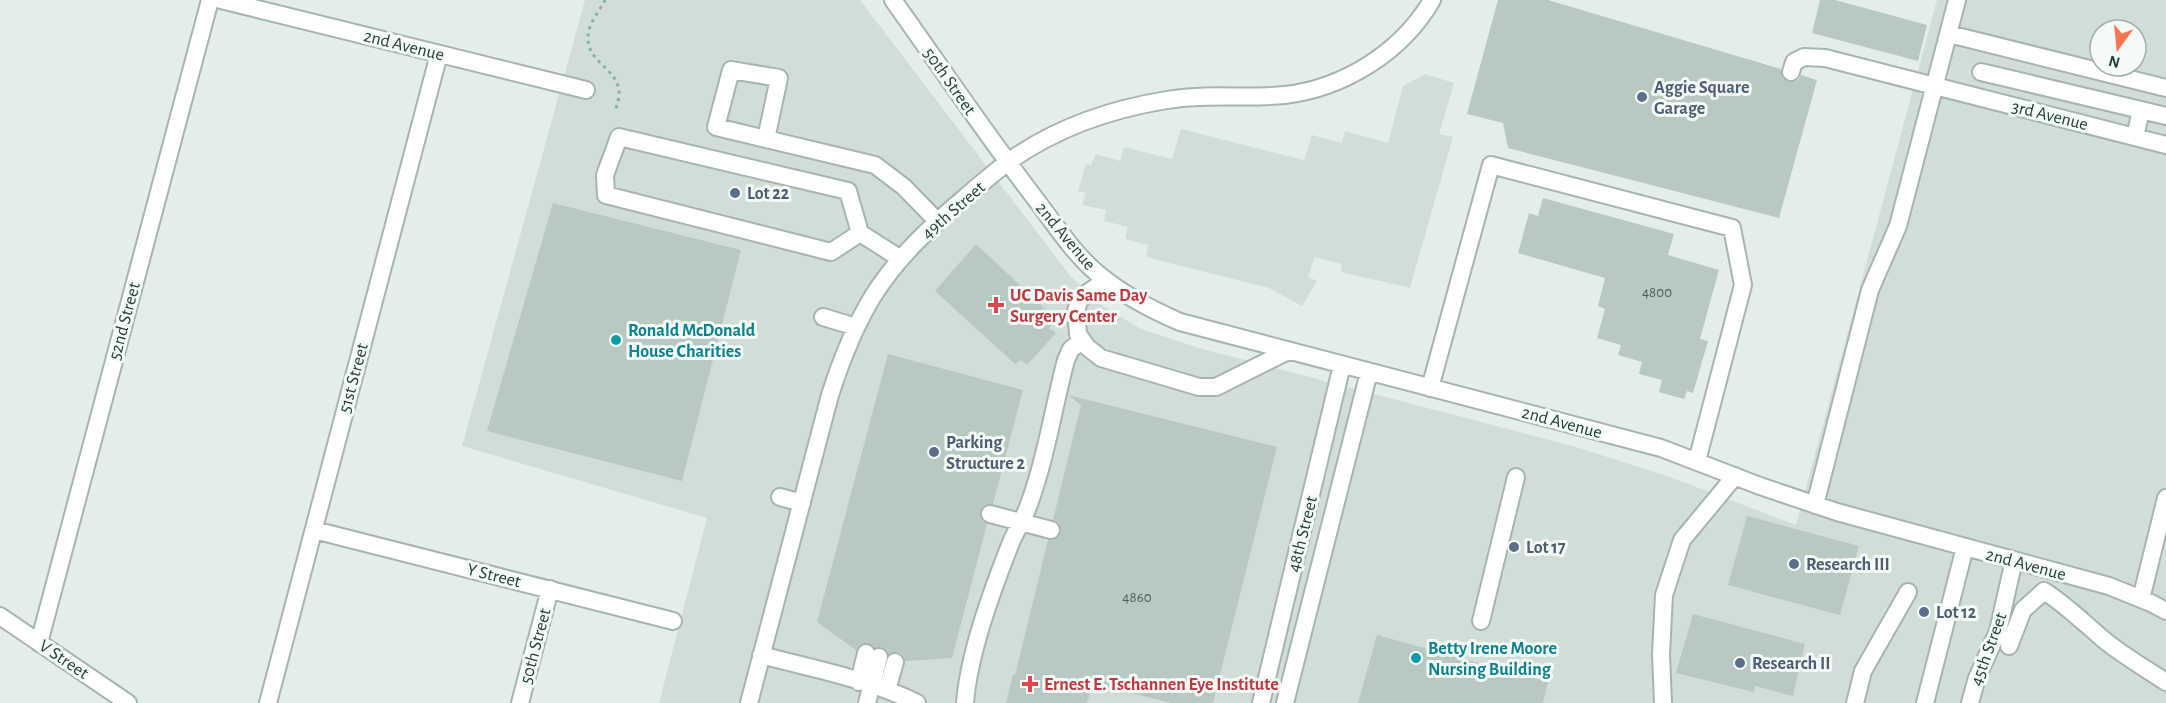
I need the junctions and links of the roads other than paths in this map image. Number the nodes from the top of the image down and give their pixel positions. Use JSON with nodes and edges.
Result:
{"nodes":[{"id":1,"x":210,"y":0,"type":"edge"},
{"id":2,"x":221,"y":0,"type":"edge"},
{"id":3,"x":893,"y":0,"type":"edge"},
{"id":4,"x":1432,"y":0,"type":"edge"},
{"id":5,"x":1957,"y":0,"type":"edge"},
{"id":6,"x":1949,"y":33,"type":"junction"},
{"id":7,"x":439,"y":54,"type":"junction"},
{"id":8,"x":1791,"y":72,"type":"dead end"},
{"id":9,"x":1981,"y":72,"type":"dead end"},
{"id":10,"x":1935,"y":86,"type":"junction"},
{"id":11,"x":2166,"y":88,"type":"edge"},
{"id":12,"x":586,"y":90,"type":"dead end"},
{"id":13,"x":2141,"y":110,"type":"junction"},
{"id":14,"x":2166,"y":116,"type":"edge"},
{"id":15,"x":2135,"y":137,"type":"junction"},
{"id":16,"x":766,"y":139,"type":"junction"},
{"id":17,"x":2166,"y":145,"type":"edge"},
{"id":18,"x":1008,"y":162,"type":"junction"},
{"id":19,"x":937,"y":222,"type":"junction"},
{"id":20,"x":860,"y":233,"type":"junction"},
{"id":21,"x":901,"y":259,"type":"junction"},
{"id":22,"x":1106,"y":280,"type":"junction"},
{"id":23,"x":823,"y":317,"type":"dead end"},
{"id":24,"x":856,"y":327,"type":"junction"},
{"id":25,"x":1082,"y":341,"type":"junction"},
{"id":26,"x":1288,"y":351,"type":"junction"},
{"id":27,"x":1342,"y":365,"type":"junction"},
{"id":28,"x":1369,"y":372,"type":"junction"},
{"id":29,"x":1430,"y":388,"type":"junction"},
{"id":30,"x":1697,"y":461,"type":"junction"},
{"id":31,"x":1735,"y":476,"type":"junction"},
{"id":32,"x":1516,"y":477,"type":"dead end"},
{"id":33,"x":780,"y":497,"type":"dead end"},
{"id":34,"x":2166,"y":498,"type":"edge"},
{"id":35,"x":802,"y":503,"type":"junction"},
{"id":36,"x":1815,"y":505,"type":"junction"},
{"id":37,"x":990,"y":514,"type":"dead end"},
{"id":38,"x":1021,"y":521,"type":"junction"},
{"id":39,"x":314,"y":530,"type":"junction"},
{"id":40,"x":1051,"y":530,"type":"dead end"},
{"id":41,"x":1965,"y":547,"type":"junction"},
{"id":42,"x":2014,"y":560,"type":"junction"},
{"id":43,"x":550,"y":589,"type":"junction"},
{"id":44,"x":1908,"y":592,"type":"dead end"},
{"id":45,"x":2140,"y":599,"type":"junction"},
{"id":46,"x":2166,"y":611,"type":"edge"},
{"id":47,"x":0,"y":616,"type":"edge"},
{"id":48,"x":673,"y":621,"type":"dead end"},
{"id":49,"x":1481,"y":621,"type":"dead end"},
{"id":50,"x":39,"y":642,"type":"junction"},
{"id":51,"x":2009,"y":646,"type":"dead end"},
{"id":52,"x":761,"y":655,"type":"junction"},
{"id":53,"x":880,"y":658,"type":"dead end"},
{"id":54,"x":2166,"y":682,"type":"edge"},
{"id":55,"x":872,"y":686,"type":"junction"},
{"id":56,"x":128,"y":703,"type":"edge"},
{"id":57,"x":268,"y":703,"type":"edge"},
{"id":58,"x":520,"y":703,"type":"edge"},
{"id":59,"x":749,"y":703,"type":"edge"},
{"id":60,"x":867,"y":703,"type":"edge"},
{"id":61,"x":917,"y":703,"type":"edge"},
{"id":62,"x":965,"y":703,"type":"edge"},
{"id":63,"x":1261,"y":703,"type":"edge"},
{"id":64,"x":1285,"y":703,"type":"edge"},
{"id":65,"x":1663,"y":703,"type":"edge"},
{"id":66,"x":1855,"y":703,"type":"edge"},
{"id":67,"x":1925,"y":703,"type":"edge"},
{"id":68,"x":1970,"y":703,"type":"edge"}],
"edges":[{"from":1,"to":50,"type":"street","name":"52nd Street"},
{"from":2,"to":7,"type":"street","name":"2nd Avenue"},
{"from":3,"to":18,"type":"street","name":"50th Street"},
{"from":4,"to":18,"type":"street","name":"49th Street"},
{"from":5,"to":6,"type":"street"},
{"from":6,"to":10,"type":"street"},
{"from":6,"to":11,"type":"street"},
{"from":7,"to":12,"type":"street","name":"2nd Avenue"},
{"from":7,"to":39,"type":"street","name":"51st Street"},
{"from":8,"to":10,"type":"street","name":"3rd Avenue"},
{"from":9,"to":13,"type":"street"},
{"from":10,"to":15,"type":"street","name":"3rd Avenue"},
{"from":10,"to":36,"type":"street"},
{"from":13,"to":14,"type":"street"},
{"from":13,"to":15,"type":"street"},
{"from":15,"to":17,"type":"street","name":"3rd Avenue"},
{"from":16,"to":16,"type":"street"},
{"from":16,"to":19,"type":"street"},
{"from":18,"to":19,"type":"street","name":"49th Street"},
{"from":18,"to":22,"type":"street","name":"2nd Avenue"},
{"from":19,"to":21,"type":"street","name":"49th Street"},
{"from":20,"to":20,"type":"street"},
{"from":20,"to":21,"type":"street"},
{"from":21,"to":24,"type":"street","name":"49th Street"},
{"from":22,"to":25,"type":"street"},
{"from":22,"to":26,"type":"street","name":"2nd Avenue"},
{"from":23,"to":24,"type":"street"},
{"from":24,"to":35,"type":"street","name":"49th Street"},
{"from":25,"to":26,"type":"street"},
{"from":25,"to":38,"type":"street"},
{"from":26,"to":27,"type":"street","name":"2nd Avenue"},
{"from":27,"to":28,"type":"street","name":"2nd Avenue"},
{"from":27,"to":63,"type":"street","name":"48th Street"},
{"from":28,"to":29,"type":"street","name":"2nd Avenue"},
{"from":28,"to":64,"type":"street","name":"48th Street"},
{"from":29,"to":30,"type":"street","name":"2nd Avenue"},
{"from":29,"to":30,"type":"street"},
{"from":30,"to":31,"type":"street","name":"2nd Avenue"},
{"from":31,"to":36,"type":"street","name":"2nd Avenue"},
{"from":31,"to":65,"type":"street"},
{"from":32,"to":49,"type":"street"},
{"from":33,"to":35,"type":"street"},
{"from":34,"to":45,"type":"street"},
{"from":35,"to":52,"type":"street","name":"49th Street"},
{"from":36,"to":41,"type":"street","name":"2nd Avenue"},
{"from":37,"to":38,"type":"street"},
{"from":38,"to":40,"type":"street"},
{"from":38,"to":62,"type":"street"},
{"from":39,"to":43,"type":"street","name":"Y Street"},
{"from":39,"to":57,"type":"street","name":"51st Street"},
{"from":41,"to":42,"type":"street","name":"2nd Avenue"},
{"from":41,"to":67,"type":"street"},
{"from":42,"to":45,"type":"street","name":"2nd Avenue"},
{"from":42,"to":68,"type":"street","name":"45th Street"},
{"from":43,"to":48,"type":"street","name":"Y Street"},
{"from":43,"to":58,"type":"street","name":"50th Street"},
{"from":44,"to":66,"type":"street"},
{"from":45,"to":46,"type":"street","name":"2nd Avenue"},
{"from":47,"to":50,"type":"street","name":"V Street"},
{"from":50,"to":56,"type":"street","name":"V Street"},
{"from":51,"to":54,"type":"street"},
{"from":52,"to":55,"type":"street"},
{"from":52,"to":59,"type":"street","name":"49th Street"},
{"from":53,"to":55,"type":"street"},
{"from":55,"to":60,"type":"street"},
{"from":55,"to":61,"type":"street"}]}
